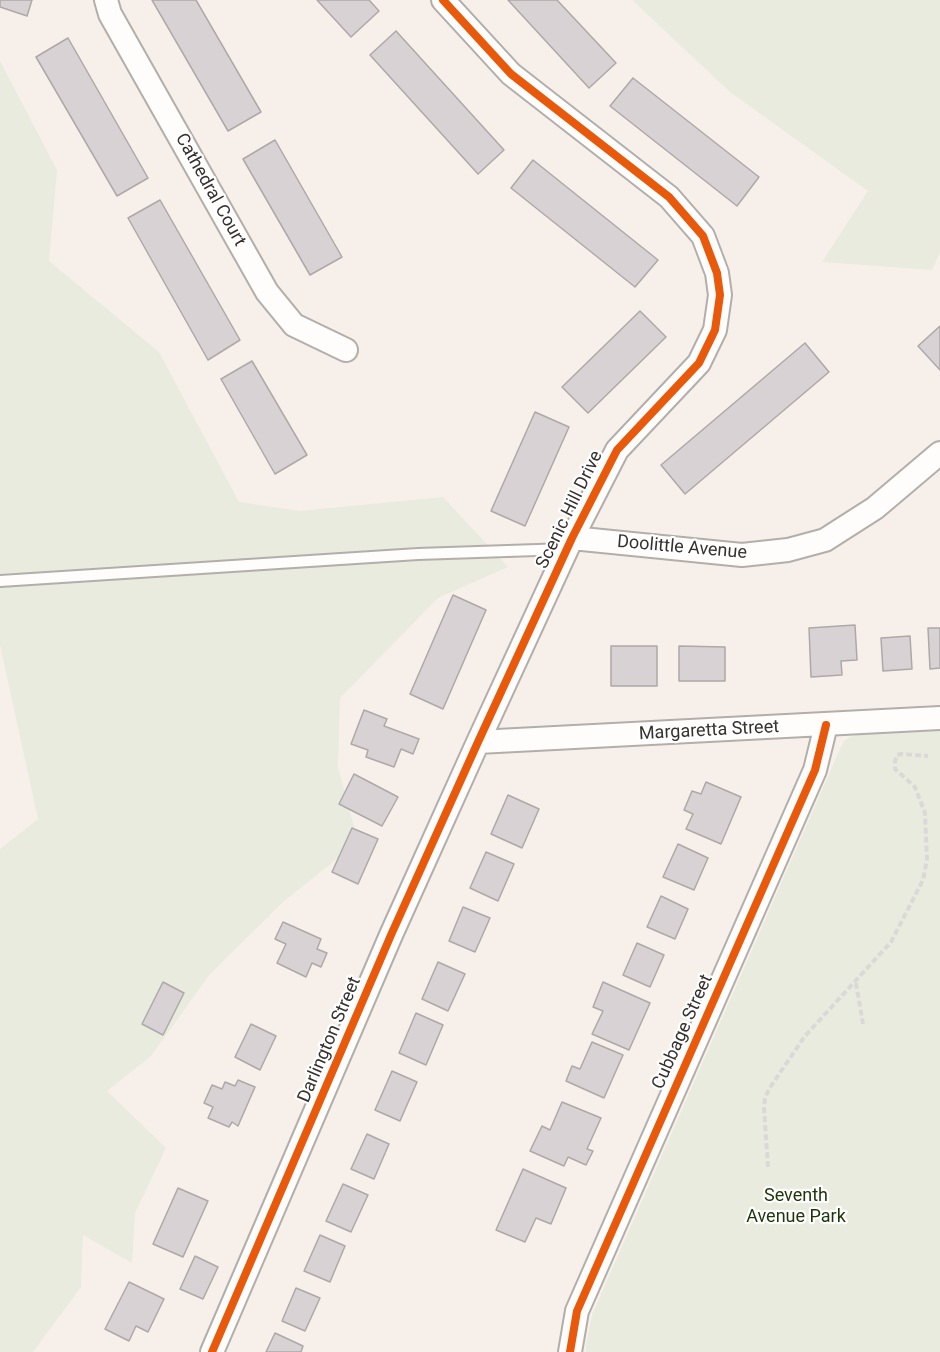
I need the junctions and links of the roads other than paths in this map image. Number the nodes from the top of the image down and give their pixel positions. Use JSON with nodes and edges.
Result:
{"nodes":[{"id":1,"x":106,"y":0,"type":"edge"},
{"id":2,"x":443,"y":0,"type":"edge"},
{"id":3,"x":346,"y":350,"type":"dead end"},
{"id":4,"x":940,"y":453,"type":"edge"},
{"id":5,"x":570,"y":543,"type":"junction"},
{"id":6,"x":0,"y":580,"type":"edge"},
{"id":7,"x":940,"y":718,"type":"edge"},
{"id":8,"x":826,"y":725,"type":"junction"},
{"id":9,"x":478,"y":742,"type":"junction"},
{"id":10,"x":212,"y":1352,"type":"edge"},
{"id":11,"x":570,"y":1352,"type":"edge"}],
"edges":[{"from":1,"to":3,"type":"street","name":"Cathedral Court"},
{"from":2,"to":5,"type":"street","name":"Scenic Hill Drive"},
{"from":4,"to":5,"type":"street","name":"Doolittle Avenue"},
{"from":5,"to":6,"type":"lane"},
{"from":5,"to":9,"type":"street","name":"Scenic Hill Drive"},
{"from":7,"to":8,"type":"street","name":"Margaretta Street"},
{"from":8,"to":9,"type":"street","name":"Margaretta Street"},
{"from":8,"to":11,"type":"street","name":"Cubbage Street"},
{"from":9,"to":10,"type":"street","name":"Darlington Street"}]}
